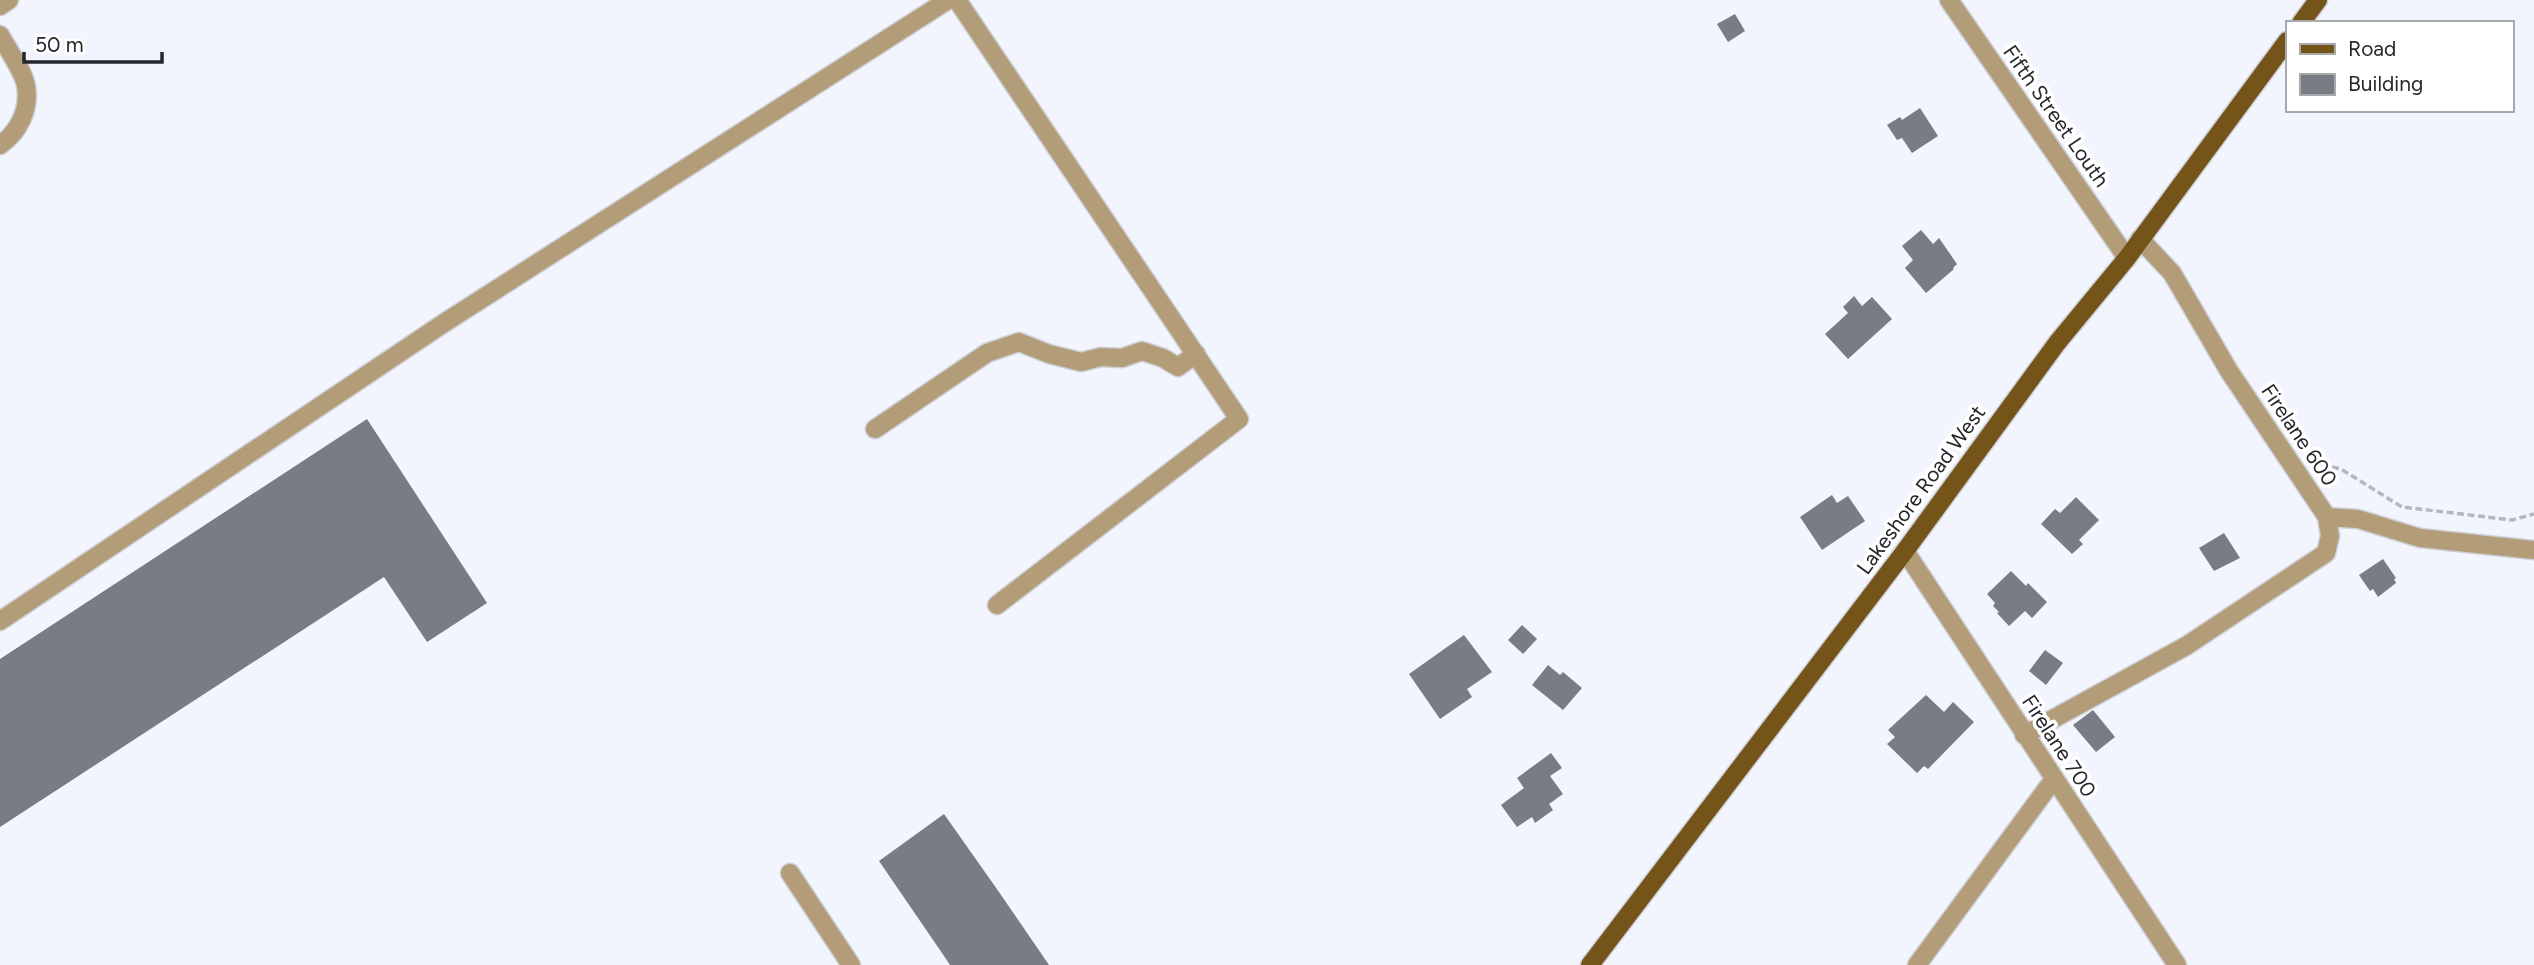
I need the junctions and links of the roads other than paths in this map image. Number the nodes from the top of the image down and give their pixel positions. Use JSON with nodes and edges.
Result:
{"nodes":[{"id":1,"x":9,"y":0,"type":"edge"},
{"id":2,"x":948,"y":0,"type":"edge"},
{"id":3,"x":957,"y":0,"type":"edge"},
{"id":4,"x":1949,"y":0,"type":"edge"},
{"id":5,"x":2318,"y":0,"type":"edge"},
{"id":6,"x":0,"y":6,"type":"edge"},
{"id":7,"x":2302,"y":21,"type":"edge"},
{"id":8,"x":0,"y":35,"type":"edge"},
{"id":9,"x":2286,"y":42,"type":"edge"},
{"id":10,"x":0,"y":145,"type":"edge"},
{"id":11,"x":2140,"y":239,"type":"junction"},
{"id":12,"x":2127,"y":258,"type":"junction"},
{"id":13,"x":1196,"y":354,"type":"junction"},
{"id":14,"x":874,"y":429,"type":"dead end"},
{"id":15,"x":2327,"y":517,"type":"junction"},
{"id":16,"x":2534,"y":550,"type":"edge"},
{"id":17,"x":1905,"y":551,"type":"junction"},
{"id":18,"x":998,"y":605,"type":"dead end"},
{"id":19,"x":0,"y":621,"type":"edge"},
{"id":20,"x":2024,"y":734,"type":"junction"},
{"id":21,"x":2054,"y":779,"type":"junction"},
{"id":22,"x":790,"y":873,"type":"dead end"},
{"id":23,"x":851,"y":965,"type":"edge"},
{"id":24,"x":1590,"y":965,"type":"edge"},
{"id":25,"x":1917,"y":965,"type":"edge"},
{"id":26,"x":2177,"y":965,"type":"edge"}],
"edges":[{"from":1,"to":6,"type":"street"},
{"from":2,"to":19,"type":"street"},
{"from":3,"to":13,"type":"street"},
{"from":4,"to":12,"type":"street","name":"Fifth Street Louth"},
{"from":5,"to":7,"type":"main road"},
{"from":8,"to":10,"type":"street"},
{"from":9,"to":11,"type":"main road","name":"Lakeshore Road West"},
{"from":11,"to":12,"type":"main road","name":"Lakeshore Road West"},
{"from":11,"to":15,"type":"street","name":"Firelane 600"},
{"from":12,"to":17,"type":"main road","name":"Lakeshore Road West"},
{"from":13,"to":14,"type":"street"},
{"from":13,"to":18,"type":"street"},
{"from":15,"to":16,"type":"street","name":"Firelane 600"},
{"from":15,"to":20,"type":"street"},
{"from":17,"to":20,"type":"street","name":"Firelane 700"},
{"from":17,"to":24,"type":"main road","name":"Lakeshore Road West"},
{"from":20,"to":21,"type":"street","name":"Firelane 700"},
{"from":21,"to":25,"type":"street"},
{"from":21,"to":26,"type":"street","name":"Firelane 700"},
{"from":22,"to":23,"type":"street"}]}
